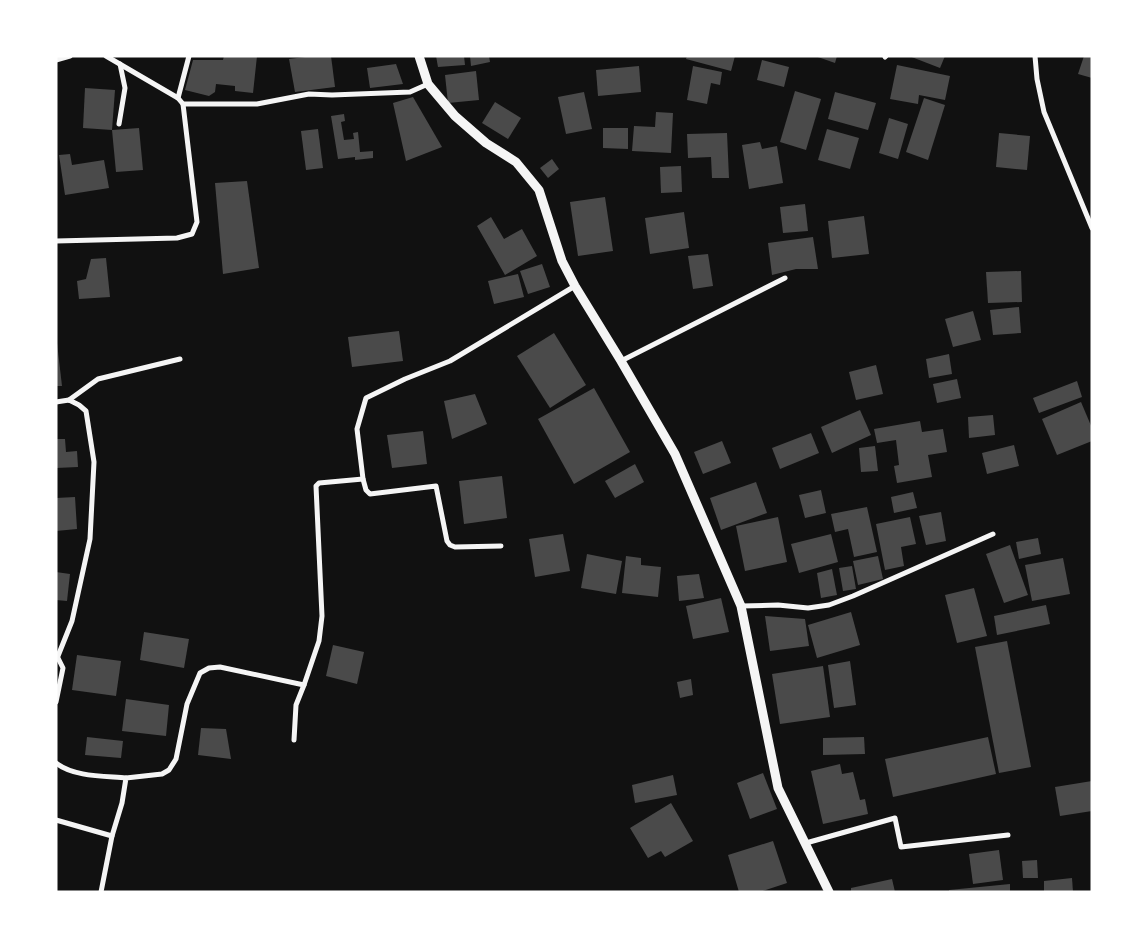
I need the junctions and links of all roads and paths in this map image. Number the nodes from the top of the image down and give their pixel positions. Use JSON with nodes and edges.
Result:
{"nodes":[{"id":1,"x":70,"y":56,"type":"edge"},
{"id":2,"x":106,"y":56,"type":"edge"},
{"id":3,"x":189,"y":56,"type":"edge"},
{"id":4,"x":419,"y":56,"type":"edge"},
{"id":5,"x":1035,"y":56,"type":"edge"},
{"id":6,"x":56,"y":60,"type":"edge"},
{"id":7,"x":120,"y":64,"type":"junction"},
{"id":8,"x":428,"y":84,"type":"junction"},
{"id":9,"x":178,"y":98,"type":"junction"},
{"id":10,"x":183,"y":104,"type":"junction"},
{"id":11,"x":119,"y":124,"type":"dead end"},
{"id":12,"x":1092,"y":228,"type":"edge"},
{"id":13,"x":56,"y":241,"type":"edge"},
{"id":14,"x":784,"y":278,"type":"dead end"},
{"id":15,"x":574,"y":286,"type":"junction"},
{"id":16,"x":180,"y":359,"type":"dead end"},
{"id":17,"x":621,"y":361,"type":"junction"},
{"id":18,"x":69,"y":400,"type":"junction"},
{"id":19,"x":56,"y":402,"type":"edge"},
{"id":20,"x":363,"y":479,"type":"junction"},
{"id":21,"x":993,"y":534,"type":"dead end"},
{"id":22,"x":500,"y":546,"type":"dead end"},
{"id":23,"x":741,"y":606,"type":"junction"},
{"id":24,"x":57,"y":656,"type":"edge"},
{"id":25,"x":304,"y":685,"type":"junction"},
{"id":26,"x":56,"y":702,"type":"edge"},
{"id":27,"x":294,"y":740,"type":"dead end"},
{"id":28,"x":56,"y":763,"type":"edge"},
{"id":29,"x":126,"y":778,"type":"junction"},
{"id":30,"x":56,"y":820,"type":"edge"},
{"id":31,"x":1008,"y":835,"type":"dead end"},
{"id":32,"x":112,"y":836,"type":"junction"},
{"id":33,"x":806,"y":843,"type":"junction"},
{"id":34,"x":101,"y":892,"type":"edge"},
{"id":35,"x":829,"y":892,"type":"edge"}],
"edges":[{"from":1,"to":6,"type":"street"},
{"from":2,"to":7,"type":"street"},
{"from":3,"to":9,"type":"street"},
{"from":4,"to":8,"type":"street"},
{"from":5,"to":12,"type":"street"},
{"from":7,"to":9,"type":"street"},
{"from":7,"to":11,"type":"street"},
{"from":8,"to":10,"type":"street"},
{"from":8,"to":15,"type":"street"},
{"from":9,"to":10,"type":"street"},
{"from":10,"to":13,"type":"street"},
{"from":14,"to":17,"type":"street"},
{"from":15,"to":17,"type":"street"},
{"from":15,"to":20,"type":"street"},
{"from":16,"to":18,"type":"street"},
{"from":17,"to":23,"type":"street"},
{"from":18,"to":19,"type":"street"},
{"from":18,"to":24,"type":"street"},
{"from":20,"to":22,"type":"street"},
{"from":20,"to":25,"type":"street"},
{"from":21,"to":23,"type":"street"},
{"from":23,"to":33,"type":"street"},
{"from":24,"to":26,"type":"street"},
{"from":25,"to":27,"type":"street"},
{"from":25,"to":29,"type":"street"},
{"from":28,"to":29,"type":"street"},
{"from":29,"to":32,"type":"street"},
{"from":30,"to":32,"type":"street"},
{"from":31,"to":33,"type":"street"},
{"from":32,"to":34,"type":"street"},
{"from":33,"to":35,"type":"street"}]}
